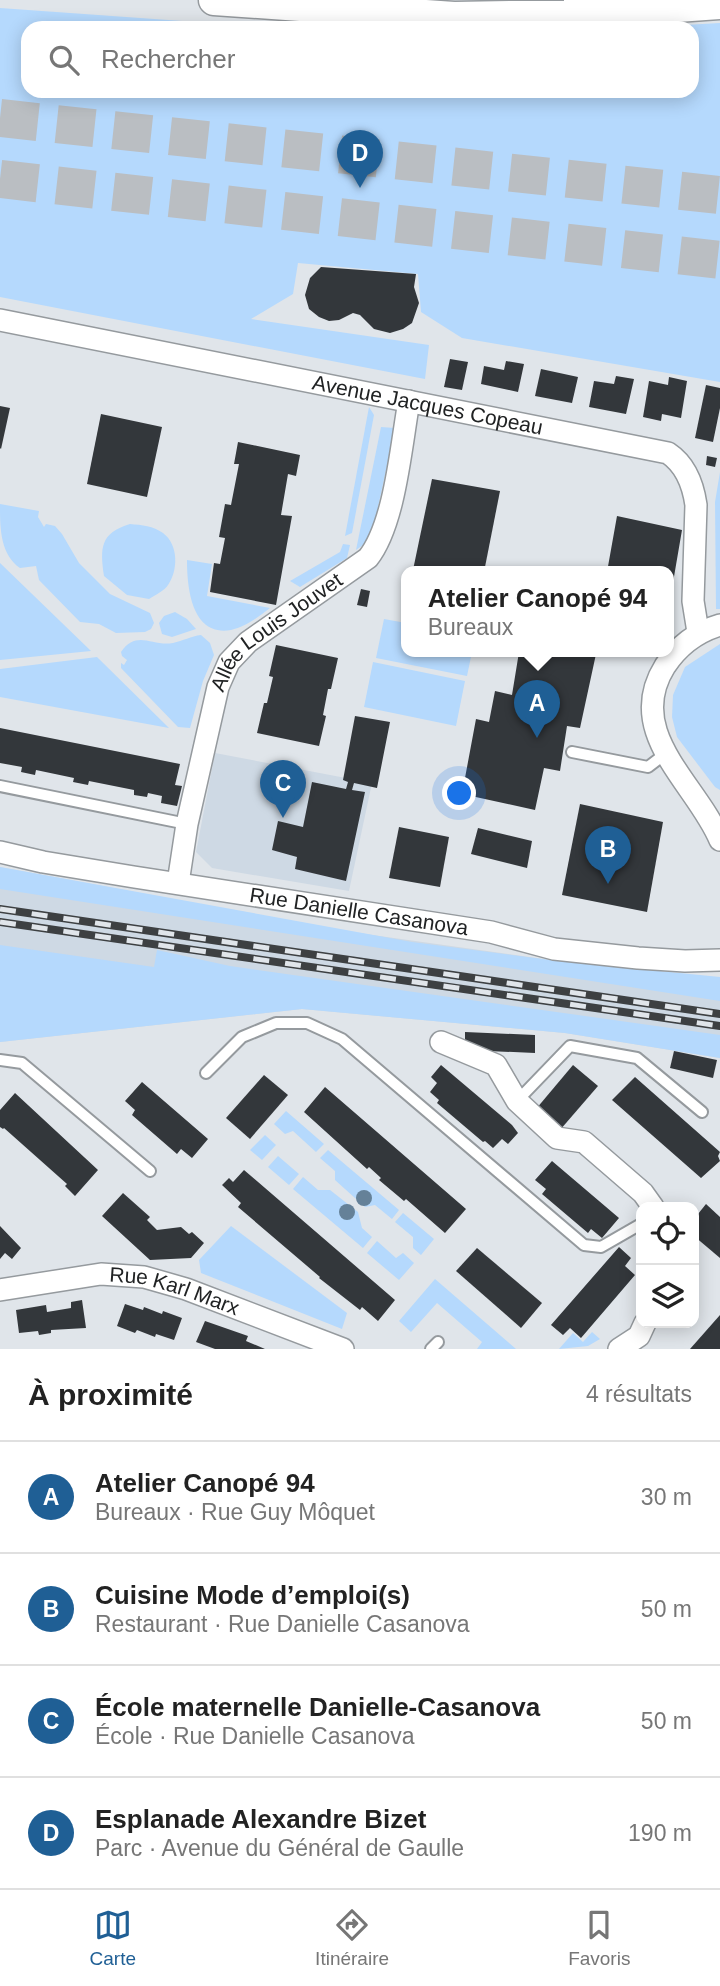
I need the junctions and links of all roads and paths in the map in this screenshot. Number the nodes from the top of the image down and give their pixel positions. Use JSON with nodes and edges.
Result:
{"nodes":[{"id":1,"x":214,"y":0,"type":"edge"},
{"id":2,"x":720,"y":4,"type":"edge"},
{"id":3,"x":0,"y":320,"type":"edge"},
{"id":4,"x":409,"y":401,"type":"junction"},
{"id":5,"x":720,"y":625,"type":"edge"},
{"id":6,"x":698,"y":632,"type":"junction"},
{"id":7,"x":674,"y":655,"type":"edge"},
{"id":8,"x":672,"y":657,"type":"edge"},
{"id":9,"x":572,"y":752,"type":"dead end"},
{"id":10,"x":666,"y":754,"type":"junction"},
{"id":11,"x":0,"y":786,"type":"edge"},
{"id":12,"x":187,"y":824,"type":"junction"},
{"id":13,"x":720,"y":840,"type":"edge"},
{"id":14,"x":0,"y":852,"type":"edge"},
{"id":15,"x":178,"y":883,"type":"junction"},
{"id":16,"x":720,"y":960,"type":"edge"},
{"id":17,"x":441,"y":1042,"type":"dead end"},
{"id":18,"x":0,"y":1060,"type":"edge"},
{"id":19,"x":206,"y":1073,"type":"dead end"},
{"id":20,"x":517,"y":1101,"type":"junction"},
{"id":21,"x":702,"y":1112,"type":"dead end"},
{"id":22,"x":150,"y":1171,"type":"dead end"},
{"id":23,"x":649,"y":1202,"type":"edge"},
{"id":24,"x":636,"y":1227,"type":"edge"},
{"id":25,"x":0,"y":1290,"type":"edge"},
{"id":26,"x":643,"y":1328,"type":"edge"},
{"id":27,"x":343,"y":1349,"type":"edge"},
{"id":28,"x":619,"y":1349,"type":"edge"}],
"edges":[{"from":1,"to":2,"type":"main road"},
{"from":3,"to":4,"type":"street","name":"Avenue Jacques Copeau"},
{"from":4,"to":6,"type":"street","name":"Avenue Jacques Copeau"},
{"from":4,"to":12,"type":"street","name":"Allée Louis Jouvet"},
{"from":5,"to":6,"type":"street"},
{"from":6,"to":7,"type":"street"},
{"from":8,"to":10,"type":"street"},
{"from":9,"to":10,"type":"lane"},
{"from":10,"to":13,"type":"street"},
{"from":11,"to":12,"type":"lane"},
{"from":12,"to":15,"type":"street","name":"Allée Louis Jouvet"},
{"from":14,"to":15,"type":"street","name":"Rue Danielle Casanova"},
{"from":15,"to":16,"type":"street","name":"Rue Danielle Casanova"},
{"from":17,"to":20,"type":"street"},
{"from":18,"to":22,"type":"lane"},
{"from":19,"to":24,"type":"lane"},
{"from":20,"to":21,"type":"lane"},
{"from":20,"to":23,"type":"street"},
{"from":25,"to":27,"type":"street","name":"Rue Karl Marx"},
{"from":26,"to":28,"type":"street"}]}
